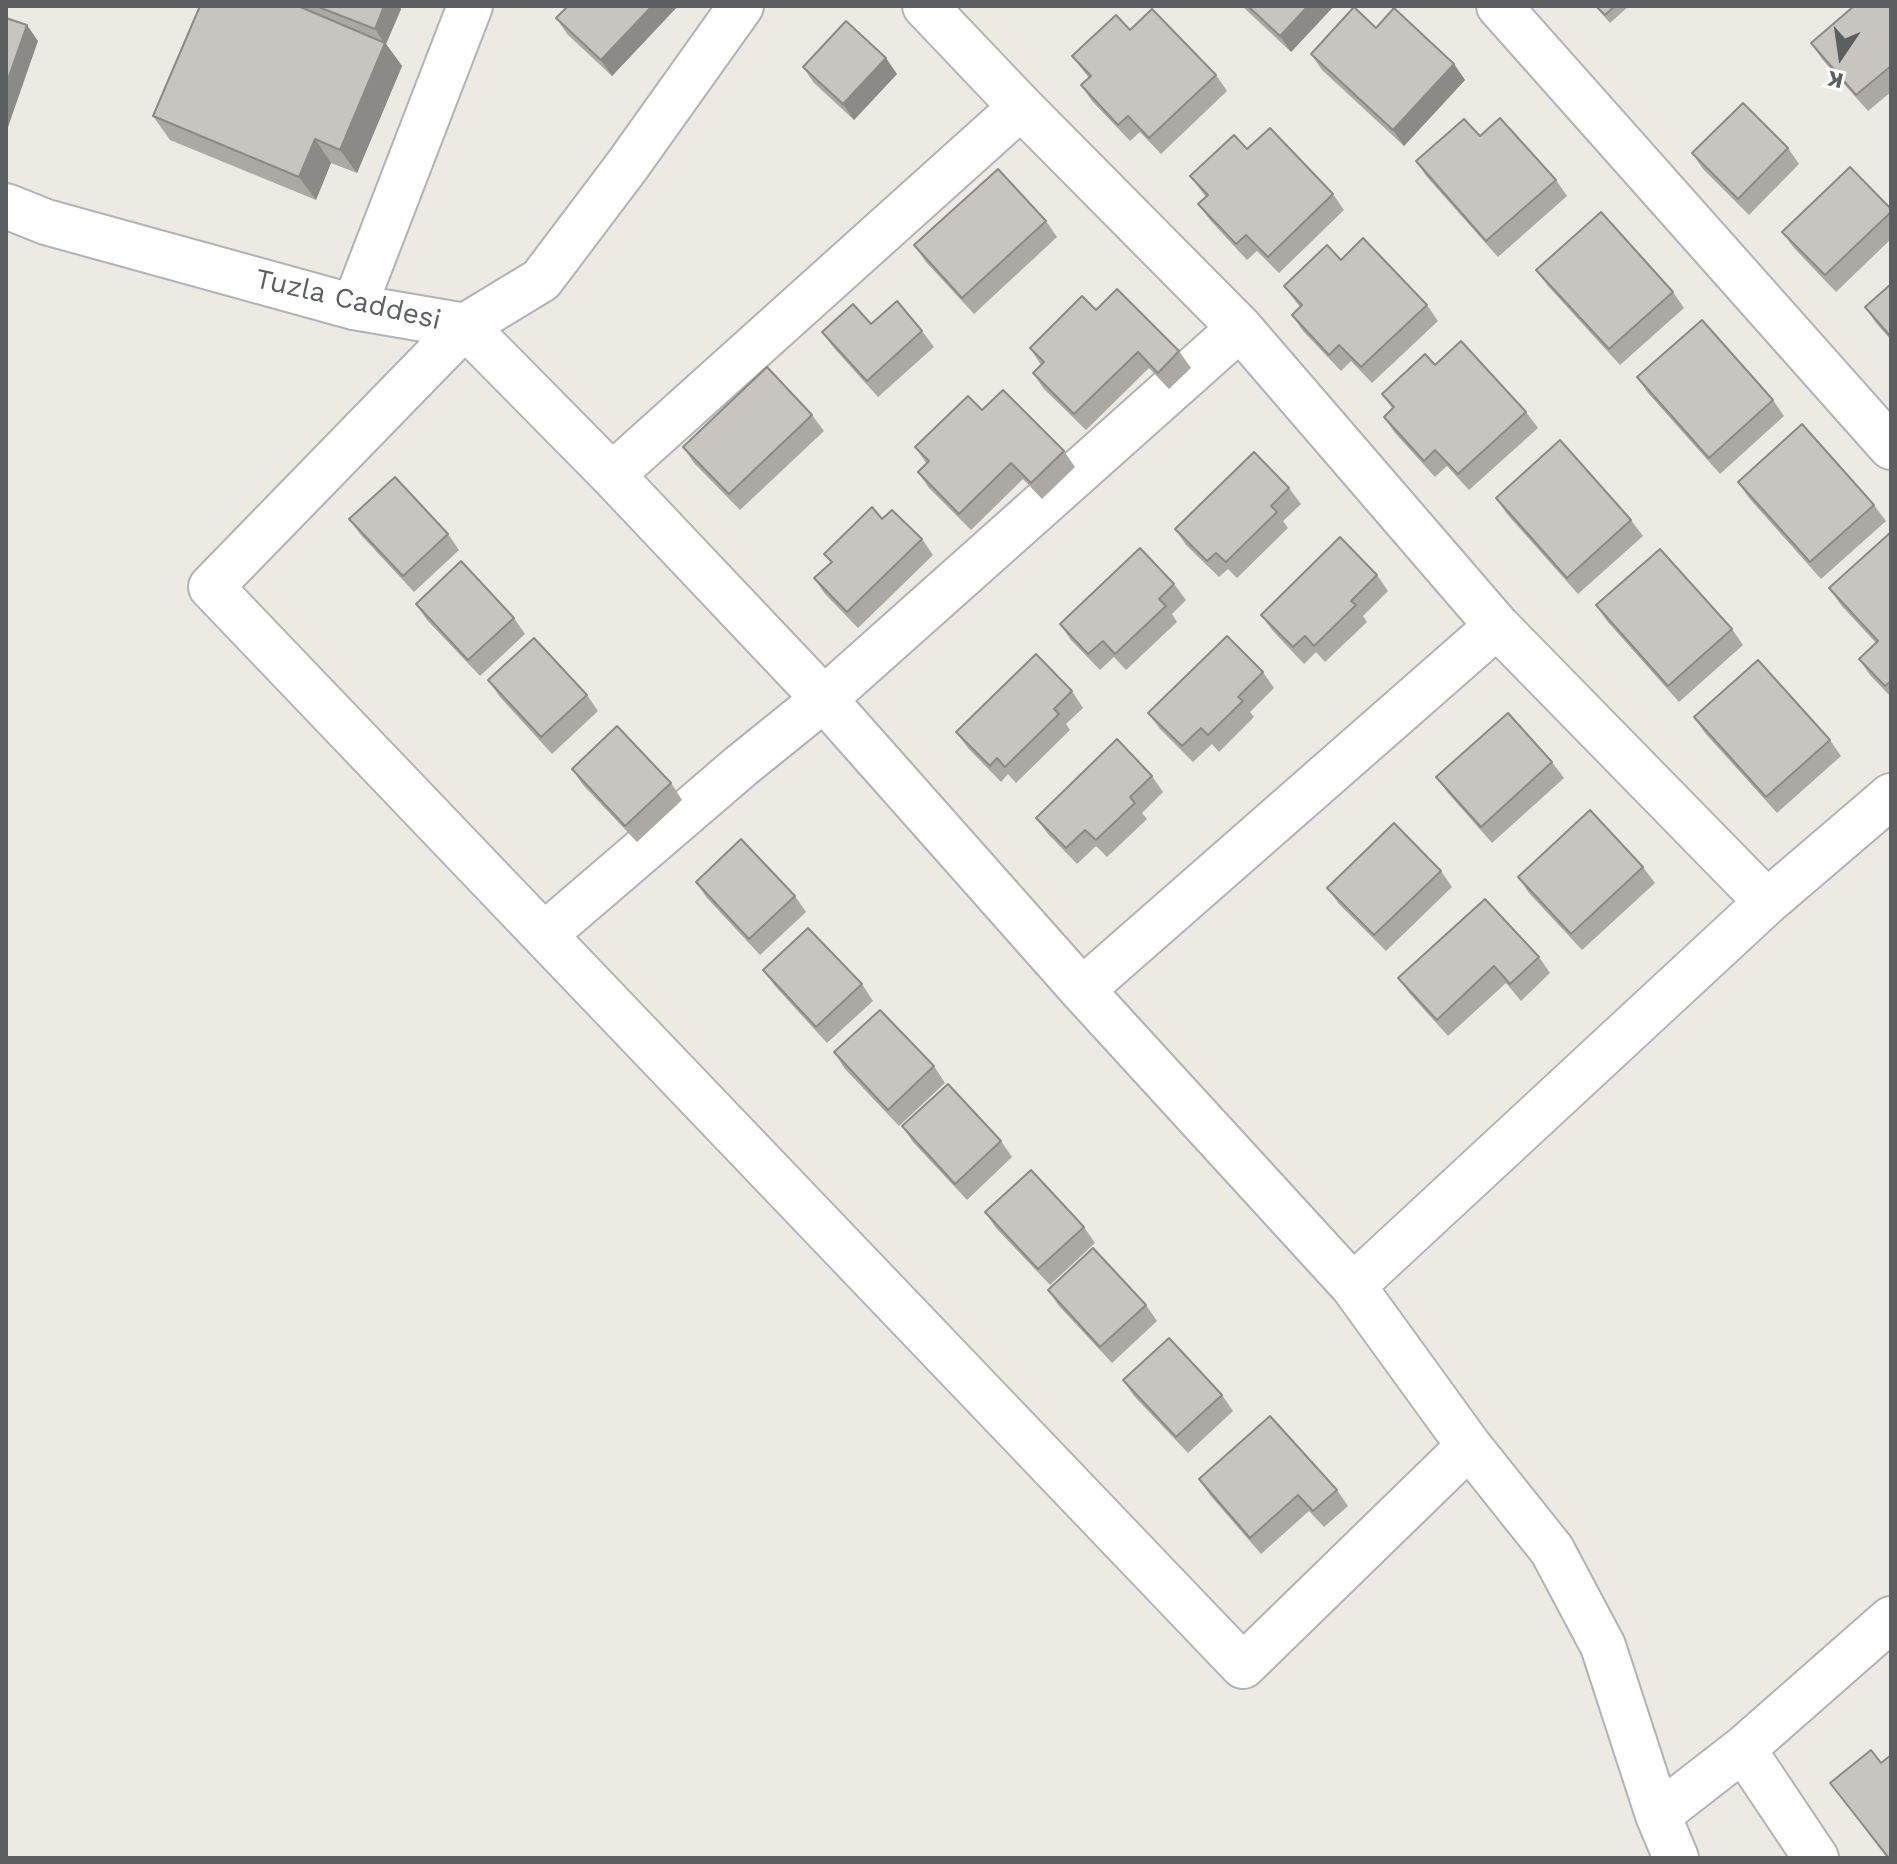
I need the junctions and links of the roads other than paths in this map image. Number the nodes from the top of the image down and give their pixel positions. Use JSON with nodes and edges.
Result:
{"nodes":[{"id":1,"x":470,"y":6,"type":"edge"},
{"id":2,"x":741,"y":6,"type":"edge"},
{"id":3,"x":925,"y":6,"type":"edge"},
{"id":4,"x":1499,"y":6,"type":"edge"},
{"id":5,"x":1021,"y":107,"type":"junction"},
{"id":6,"x":6,"y":206,"type":"edge"},
{"id":7,"x":354,"y":307,"type":"junction"},
{"id":8,"x":465,"y":326,"type":"junction"},
{"id":9,"x":1240,"y":328,"type":"junction"},
{"id":10,"x":1891,"y":447,"type":"edge"},
{"id":11,"x":612,"y":475,"type":"junction"},
{"id":12,"x":1497,"y":626,"type":"junction"},
{"id":13,"x":824,"y":699,"type":"junction"},
{"id":14,"x":1891,"y":796,"type":"edge"},
{"id":15,"x":1767,"y":902,"type":"junction"},
{"id":16,"x":544,"y":935,"type":"junction"},
{"id":17,"x":1082,"y":990,"type":"junction"},
{"id":18,"x":1353,"y":1286,"type":"junction"},
{"id":19,"x":1469,"y":1446,"type":"junction"},
{"id":20,"x":1891,"y":1619,"type":"edge"},
{"id":21,"x":1743,"y":1749,"type":"junction"},
{"id":22,"x":1658,"y":1815,"type":"junction"},
{"id":23,"x":1676,"y":1858,"type":"edge"},
{"id":24,"x":1816,"y":1858,"type":"edge"}],
"edges":[{"from":1,"to":7,"type":"street"},
{"from":2,"to":8,"type":"street","name":"Tuzla Caddesi"},
{"from":3,"to":5,"type":"street"},
{"from":4,"to":10,"type":"street"},
{"from":5,"to":9,"type":"street"},
{"from":5,"to":11,"type":"street"},
{"from":6,"to":7,"type":"street","name":"Tuzla Caddesi"},
{"from":7,"to":8,"type":"street","name":"Tuzla Caddesi"},
{"from":8,"to":11,"type":"street"},
{"from":8,"to":16,"type":"street"},
{"from":9,"to":12,"type":"street"},
{"from":9,"to":13,"type":"street"},
{"from":11,"to":13,"type":"street"},
{"from":12,"to":15,"type":"street"},
{"from":12,"to":17,"type":"street"},
{"from":13,"to":16,"type":"street"},
{"from":13,"to":17,"type":"street"},
{"from":14,"to":15,"type":"street"},
{"from":15,"to":18,"type":"street"},
{"from":16,"to":19,"type":"street"},
{"from":17,"to":18,"type":"street"},
{"from":18,"to":19,"type":"street"},
{"from":19,"to":22,"type":"street"},
{"from":20,"to":21,"type":"street"},
{"from":21,"to":22,"type":"street"},
{"from":21,"to":24,"type":"street"},
{"from":22,"to":23,"type":"street"}]}
